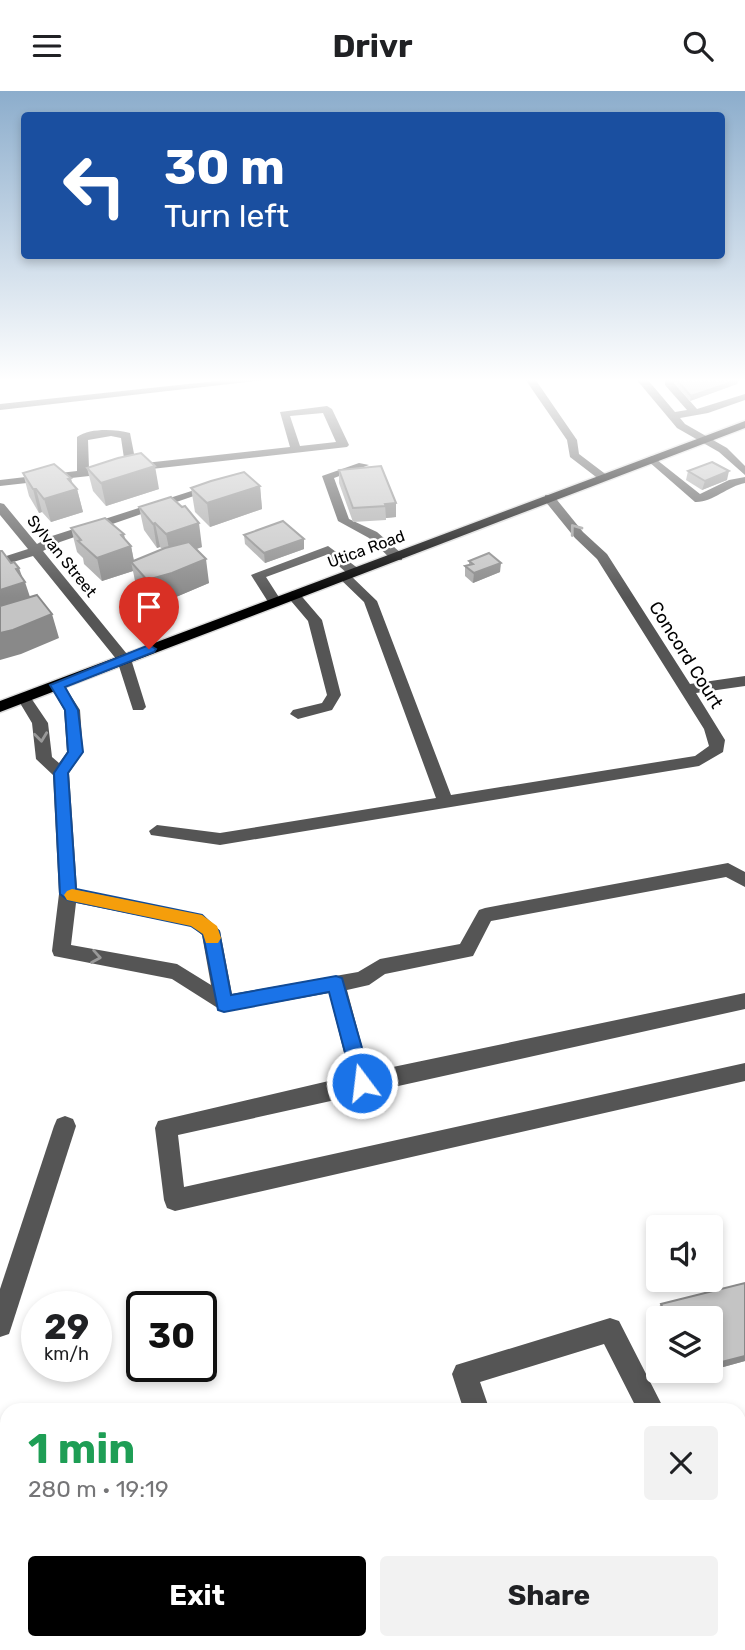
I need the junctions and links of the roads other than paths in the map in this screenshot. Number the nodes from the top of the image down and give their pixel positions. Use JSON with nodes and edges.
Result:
{"nodes":[{"id":1,"x":82,"y":452,"type":"edge"},
{"id":2,"x":129,"y":452,"type":"edge"},
{"id":3,"x":280,"y":452,"type":"edge"},
{"id":4,"x":574,"y":452,"type":"edge"},
{"id":5,"x":671,"y":452,"type":"edge"},
{"id":6,"x":725,"y":452,"type":"edge"},
{"id":7,"x":652,"y":459,"type":"junction"},
{"id":8,"x":363,"y":465,"type":"edge"},
{"id":9,"x":131,"y":468,"type":"junction"},
{"id":10,"x":745,"y":472,"type":"edge"},
{"id":11,"x":83,"y":473,"type":"junction"},
{"id":12,"x":604,"y":478,"type":"junction"},
{"id":13,"x":745,"y":480,"type":"edge"},
{"id":14,"x":0,"y":483,"type":"edge"},
{"id":15,"x":223,"y":484,"type":"edge"},
{"id":16,"x":550,"y":498,"type":"junction"},
{"id":17,"x":0,"y":507,"type":"edge"},
{"id":18,"x":34,"y":551,"type":"junction"},
{"id":19,"x":397,"y":557,"type":"junction"},
{"id":20,"x":0,"y":562,"type":"edge"},
{"id":21,"x":349,"y":574,"type":"junction"},
{"id":22,"x":293,"y":595,"type":"junction"},
{"id":23,"x":275,"y":601,"type":"junction"},
{"id":24,"x":124,"y":659,"type":"junction"},
{"id":25,"x":745,"y":681,"type":"edge"},
{"id":26,"x":57,"y":685,"type":"junction"},
{"id":27,"x":685,"y":689,"type":"junction"},
{"id":28,"x":24,"y":698,"type":"junction"},
{"id":29,"x":0,"y":707,"type":"edge"},
{"id":30,"x":138,"y":707,"type":"dead end"},
{"id":31,"x":298,"y":714,"type":"dead end"},
{"id":32,"x":61,"y":773,"type":"junction"},
{"id":33,"x":446,"y":803,"type":"junction"},
{"id":34,"x":157,"y":831,"type":"dead end"},
{"id":35,"x":745,"y":880,"type":"edge"},
{"id":36,"x":68,"y":894,"type":"junction"},
{"id":37,"x":336,"y":984,"type":"junction"},
{"id":38,"x":745,"y":1001,"type":"edge"},
{"id":39,"x":224,"y":1004,"type":"junction"},
{"id":40,"x":745,"y":1072,"type":"edge"},
{"id":41,"x":362,"y":1083,"type":"junction"},
{"id":42,"x":65,"y":1126,"type":"dead end"},
{"id":43,"x":0,"y":1325,"type":"edge"},
{"id":44,"x":474,"y":1403,"type":"edge"},
{"id":45,"x":648,"y":1403,"type":"edge"}],
"edges":[{"from":1,"to":11,"type":"street"},
{"from":2,"to":9,"type":"street"},
{"from":3,"to":9,"type":"street"},
{"from":4,"to":12,"type":"street"},
{"from":5,"to":7,"type":"main road","name":"Utica Road"},
{"from":6,"to":10,"type":"street"},
{"from":7,"to":12,"type":"main road","name":"Utica Road"},
{"from":7,"to":13,"type":"street"},
{"from":8,"to":19,"type":"street"},
{"from":9,"to":11,"type":"street"},
{"from":11,"to":14,"type":"street"},
{"from":12,"to":16,"type":"main road","name":"Utica Road"},
{"from":15,"to":18,"type":"street"},
{"from":16,"to":19,"type":"main road","name":"Utica Road"},
{"from":27,"to":16,"type":"street","name":"Concord Court","one_way":true},
{"from":17,"to":18,"type":"street","name":"Sylvan Street"},
{"from":18,"to":20,"type":"street"},
{"from":18,"to":24,"type":"street","name":"Sylvan Street"},
{"from":19,"to":21,"type":"main road","name":"Utica Road"},
{"from":21,"to":22,"type":"main road","name":"Utica Road"},
{"from":21,"to":23,"type":"street"},
{"from":21,"to":33,"type":"street"},
{"from":22,"to":23,"type":"main road","name":"Utica Road"},
{"from":22,"to":31,"type":"street"},
{"from":23,"to":24,"type":"main road","name":"Utica Road"},
{"from":24,"to":26,"type":"main road","name":"Utica Road"},
{"from":24,"to":30,"type":"street"},
{"from":25,"to":27,"type":"street"},
{"from":26,"to":28,"type":"main road","name":"Utica Road"},
{"from":26,"to":32,"type":"street"},
{"from":27,"to":33,"type":"street","name":"Concord Court"},
{"from":28,"to":29,"type":"main road","name":"Utica Road"},
{"from":28,"to":32,"type":"street","one_way":true},
{"from":32,"to":36,"type":"street"},
{"from":33,"to":34,"type":"street","name":"Concord Court"},
{"from":35,"to":37,"type":"street"},
{"from":36,"to":39,"type":"street"},
{"from":36,"to":39,"type":"street","one_way":true},
{"from":37,"to":39,"type":"street"},
{"from":37,"to":41,"type":"street"},
{"from":38,"to":41,"type":"street"},
{"from":40,"to":41,"type":"street"},
{"from":42,"to":43,"type":"street"},
{"from":44,"to":45,"type":"street"}]}
